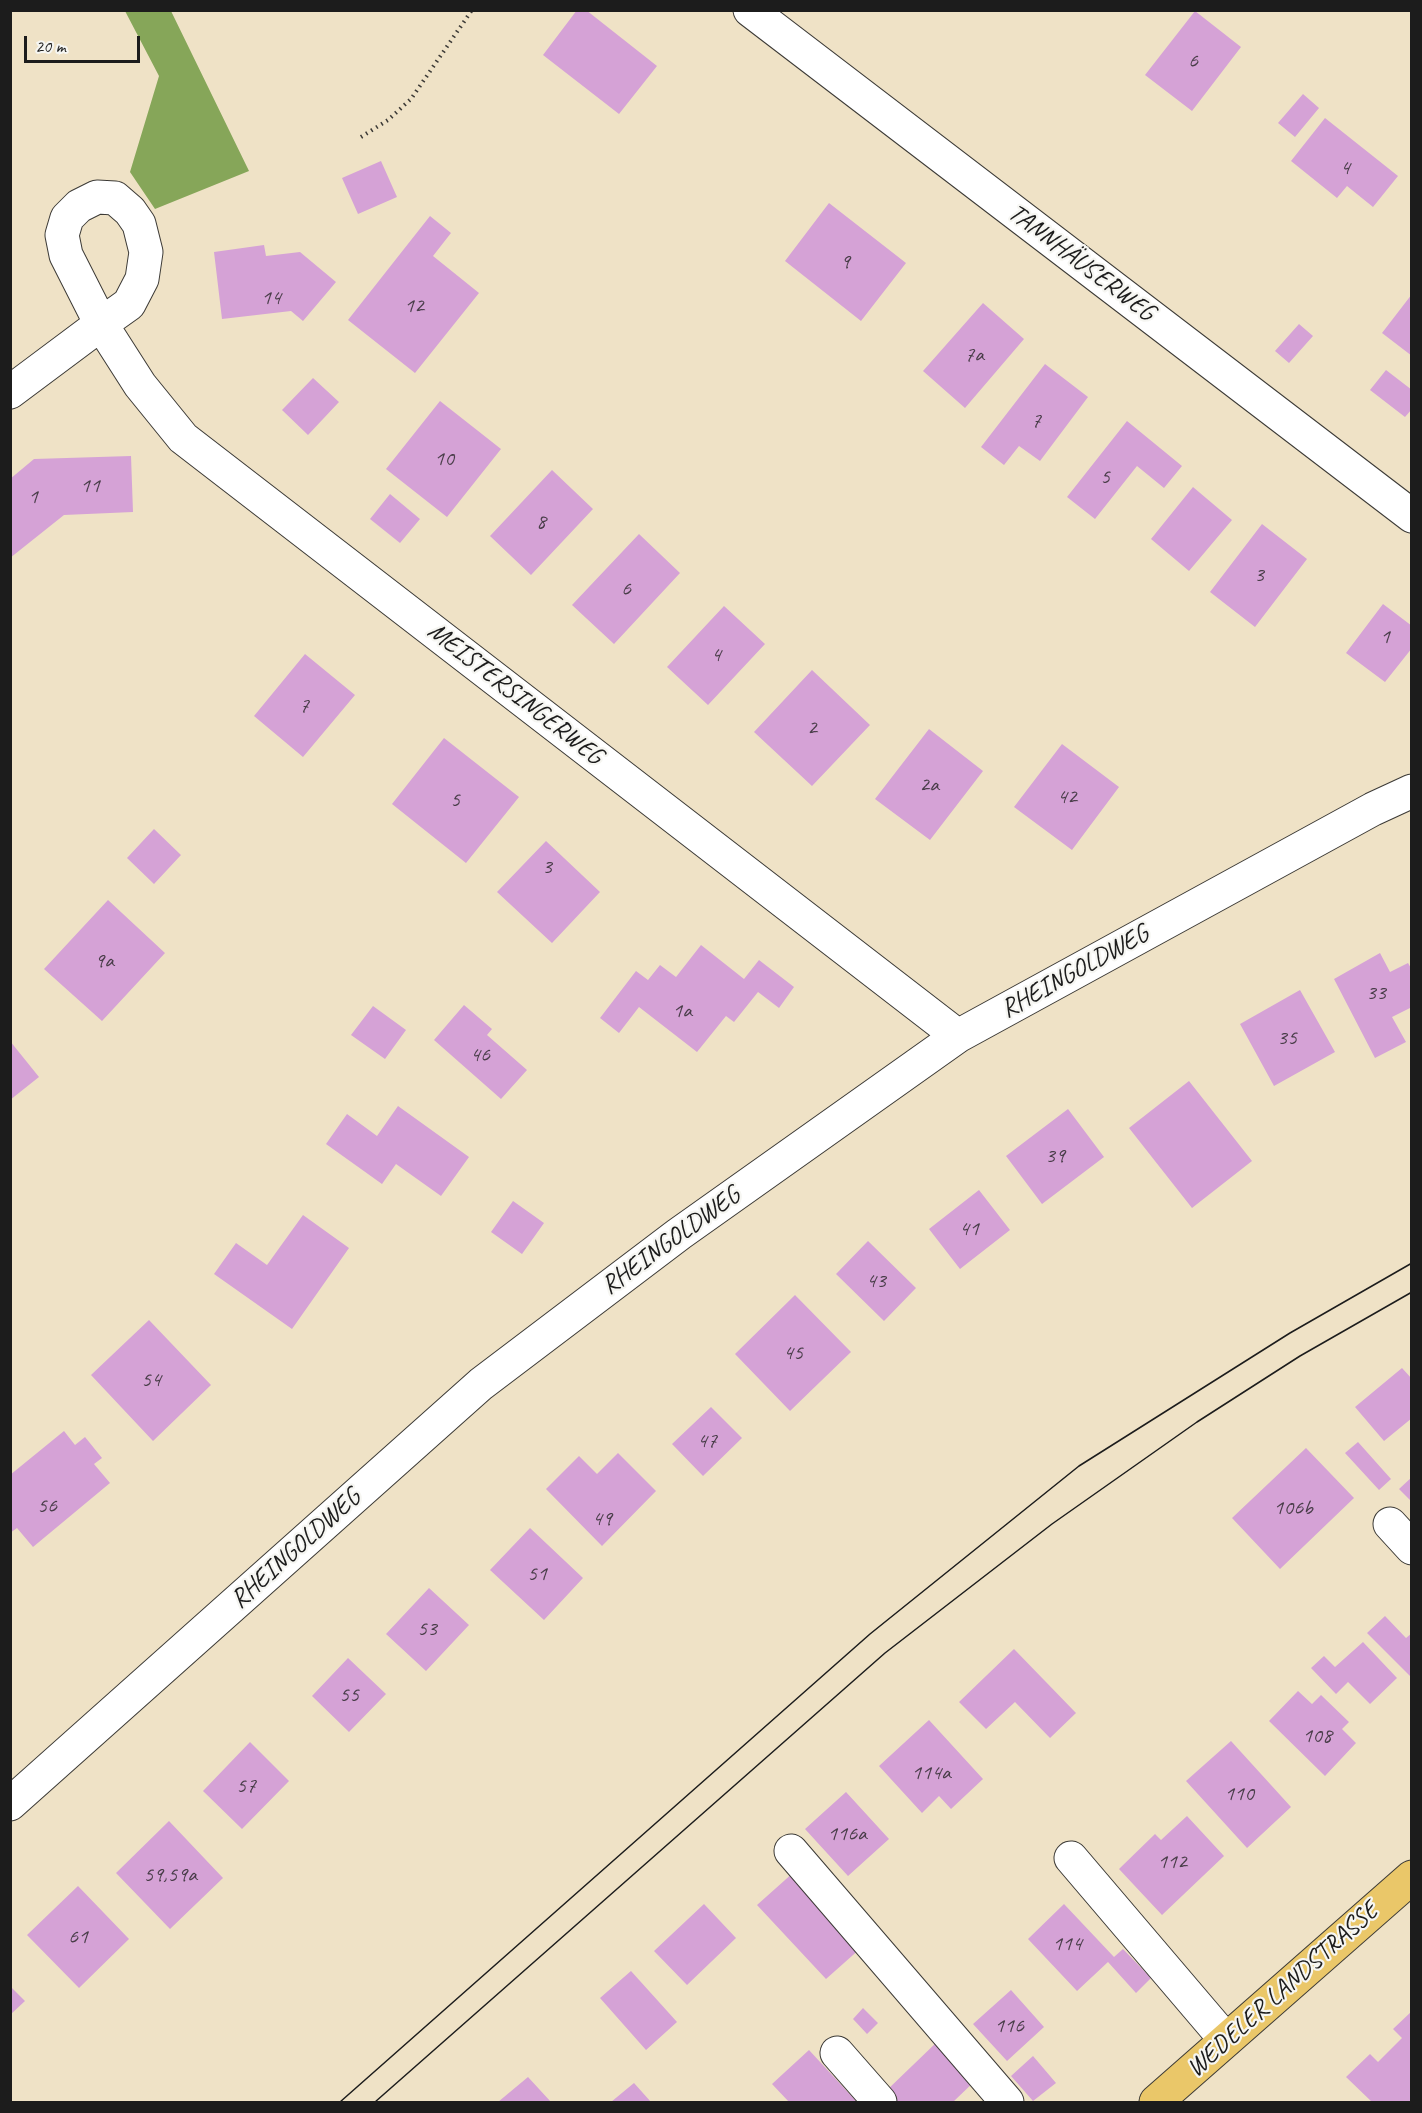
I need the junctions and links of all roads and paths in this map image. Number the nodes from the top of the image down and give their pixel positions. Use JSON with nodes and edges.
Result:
{"nodes":[{"id":1,"x":472,"y":10,"type":"edge"},
{"id":2,"x":750,"y":10,"type":"edge"},
{"id":3,"x":361,"y":137,"type":"dead end"},
{"id":4,"x":10,"y":392,"type":"edge"},
{"id":5,"x":1412,"y":516,"type":"edge"},
{"id":6,"x":1412,"y":791,"type":"edge"},
{"id":7,"x":958,"y":1036,"type":"junction"},
{"id":8,"x":1390,"y":1524,"type":"dead end"},
{"id":9,"x":1412,"y":1548,"type":"edge"},
{"id":10,"x":10,"y":1804,"type":"edge"},
{"id":11,"x":791,"y":1851,"type":"dead end"},
{"id":12,"x":1071,"y":1858,"type":"dead end"},
{"id":13,"x":1412,"y":1877,"type":"edge"},
{"id":14,"x":1226,"y":2040,"type":"junction"},
{"id":15,"x":837,"y":2053,"type":"dead end"},
{"id":16,"x":880,"y":2103,"type":"edge"},
{"id":17,"x":1007,"y":2103,"type":"edge"},
{"id":18,"x":1156,"y":2103,"type":"edge"}],
"edges":[{"from":1,"to":3,"type":"path"},
{"from":2,"to":5,"type":"street","name":"TANNHÄUSERWEG"},
{"from":4,"to":7,"type":"street","name":"MEISTERSINGERWEG"},
{"from":6,"to":7,"type":"street","name":"RHEINGOLDWEG"},
{"from":7,"to":10,"type":"street","name":"RHEINGOLDWEG"},
{"from":8,"to":9,"type":"street"},
{"from":11,"to":17,"type":"street"},
{"from":12,"to":14,"type":"street"},
{"from":13,"to":14,"type":"main road","name":"WEDELER LANDSTRASSE"},
{"from":14,"to":18,"type":"main road","name":"WEDELER LANDSTRASSE"},
{"from":15,"to":16,"type":"street"}]}
